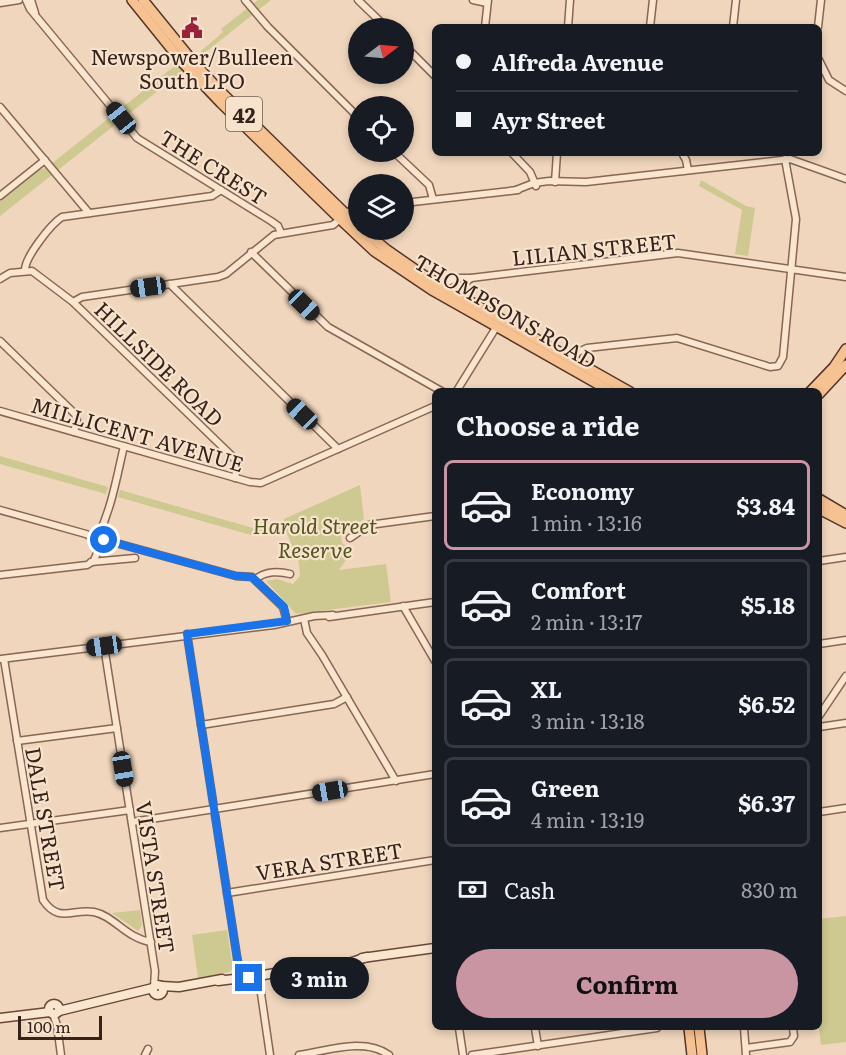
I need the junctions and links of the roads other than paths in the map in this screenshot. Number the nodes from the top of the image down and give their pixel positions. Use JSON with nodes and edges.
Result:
{"nodes":[{"id":1,"x":19,"y":0,"type":"edge"},
{"id":2,"x":26,"y":0,"type":"edge"},
{"id":3,"x":31,"y":0,"type":"edge"},
{"id":4,"x":132,"y":0,"type":"edge"},
{"id":5,"x":143,"y":0,"type":"edge"},
{"id":6,"x":245,"y":0,"type":"edge"},
{"id":7,"x":358,"y":0,"type":"edge"},
{"id":8,"x":473,"y":0,"type":"edge"},
{"id":9,"x":570,"y":0,"type":"edge"},
{"id":10,"x":653,"y":0,"type":"edge"},
{"id":11,"x":736,"y":0,"type":"edge"},
{"id":12,"x":821,"y":0,"type":"edge"},
{"id":13,"x":488,"y":2,"type":"edge"},
{"id":14,"x":0,"y":3,"type":"edge"},
{"id":15,"x":37,"y":16,"type":"junction"},
{"id":16,"x":377,"y":18,"type":"edge"},
{"id":17,"x":485,"y":24,"type":"edge"},
{"id":18,"x":568,"y":24,"type":"edge"},
{"id":19,"x":650,"y":24,"type":"edge"},
{"id":20,"x":733,"y":24,"type":"edge"},
{"id":21,"x":818,"y":24,"type":"edge"},
{"id":22,"x":414,"y":55,"type":"edge"},
{"id":23,"x":822,"y":65,"type":"edge"},
{"id":24,"x":432,"y":73,"type":"edge"},
{"id":25,"x":846,"y":91,"type":"edge"},
{"id":26,"x":0,"y":107,"type":"edge"},
{"id":27,"x":348,"y":107,"type":"edge"},
{"id":28,"x":515,"y":156,"type":"edge"},
{"id":29,"x":556,"y":156,"type":"edge"},
{"id":30,"x":683,"y":156,"type":"edge"},
{"id":31,"x":779,"y":157,"type":"edge"},
{"id":32,"x":45,"y":160,"type":"junction"},
{"id":33,"x":404,"y":162,"type":"edge"},
{"id":34,"x":685,"y":170,"type":"junction"},
{"id":35,"x":846,"y":178,"type":"edge"},
{"id":36,"x":554,"y":182,"type":"junction"},
{"id":37,"x":535,"y":184,"type":"junction"},
{"id":38,"x":221,"y":190,"type":"junction"},
{"id":39,"x":0,"y":196,"type":"edge"},
{"id":40,"x":431,"y":200,"type":"junction"},
{"id":41,"x":414,"y":202,"type":"edge"},
{"id":42,"x":89,"y":213,"type":"junction"},
{"id":43,"x":348,"y":216,"type":"edge"},
{"id":44,"x":348,"y":216,"type":"edge"},
{"id":45,"x":348,"y":220,"type":"edge"},
{"id":46,"x":281,"y":233,"type":"junction"},
{"id":47,"x":369,"y":240,"type":"edge"},
{"id":48,"x":375,"y":240,"type":"edge"},
{"id":49,"x":251,"y":252,"type":"junction"},
{"id":50,"x":792,"y":269,"type":"junction"},
{"id":51,"x":25,"y":270,"type":"junction"},
{"id":52,"x":846,"y":277,"type":"edge"},
{"id":53,"x":471,"y":278,"type":"junction"},
{"id":54,"x":0,"y":279,"type":"edge"},
{"id":55,"x":170,"y":284,"type":"junction"},
{"id":56,"x":443,"y":291,"type":"junction"},
{"id":57,"x":454,"y":292,"type":"junction"},
{"id":58,"x":73,"y":302,"type":"junction"},
{"id":59,"x":496,"y":323,"type":"junction"},
{"id":60,"x":0,"y":341,"type":"edge"},
{"id":61,"x":846,"y":350,"type":"edge"},
{"id":62,"x":571,"y":363,"type":"junction"},
{"id":63,"x":845,"y":367,"type":"edge"},
{"id":64,"x":435,"y":388,"type":"edge"},
{"id":65,"x":460,"y":388,"type":"edge"},
{"id":66,"x":606,"y":388,"type":"edge"},
{"id":67,"x":622,"y":388,"type":"edge"},
{"id":68,"x":814,"y":388,"type":"edge"},
{"id":69,"x":822,"y":391,"type":"edge"},
{"id":70,"x":432,"y":406,"type":"edge"},
{"id":71,"x":0,"y":411,"type":"edge"},
{"id":72,"x":74,"y":432,"type":"junction"},
{"id":73,"x":126,"y":447,"type":"junction"},
{"id":74,"x":338,"y":449,"type":"junction"},
{"id":75,"x":235,"y":478,"type":"junction"},
{"id":76,"x":822,"y":502,"type":"edge"},
{"id":77,"x":0,"y":510,"type":"edge"},
{"id":78,"x":822,"y":510,"type":"edge"},
{"id":79,"x":432,"y":516,"type":"edge"},
{"id":80,"x":844,"y":521,"type":"edge"},
{"id":81,"x":100,"y":538,"type":"junction"},
{"id":82,"x":350,"y":538,"type":"dead end"},
{"id":83,"x":846,"y":557,"type":"edge"},
{"id":84,"x":135,"y":558,"type":"dead end"},
{"id":85,"x":94,"y":559,"type":"junction"},
{"id":86,"x":822,"y":561,"type":"edge"},
{"id":87,"x":290,"y":574,"type":"dead end"},
{"id":88,"x":0,"y":575,"type":"edge"},
{"id":89,"x":256,"y":579,"type":"junction"},
{"id":90,"x":432,"y":602,"type":"edge"},
{"id":91,"x":403,"y":606,"type":"junction"},
{"id":92,"x":304,"y":619,"type":"junction"},
{"id":93,"x":283,"y":622,"type":"junction"},
{"id":94,"x":187,"y":634,"type":"junction"},
{"id":95,"x":846,"y":640,"type":"edge"},
{"id":96,"x":822,"y":644,"type":"edge"},
{"id":97,"x":104,"y":646,"type":"junction"},
{"id":98,"x":432,"y":656,"type":"edge"},
{"id":99,"x":2,"y":659,"type":"edge"},
{"id":100,"x":846,"y":676,"type":"edge"},
{"id":101,"x":347,"y":697,"type":"junction"},
{"id":102,"x":822,"y":712,"type":"edge"},
{"id":103,"x":846,"y":723,"type":"edge"},
{"id":104,"x":201,"y":725,"type":"junction"},
{"id":105,"x":822,"y":727,"type":"edge"},
{"id":106,"x":117,"y":728,"type":"junction"},
{"id":107,"x":17,"y":741,"type":"junction"},
{"id":108,"x":432,"y":775,"type":"edge"},
{"id":109,"x":396,"y":781,"type":"junction"},
{"id":110,"x":846,"y":808,"type":"edge"},
{"id":111,"x":214,"y":809,"type":"junction"},
{"id":112,"x":130,"y":810,"type":"junction"},
{"id":113,"x":822,"y":812,"type":"edge"},
{"id":114,"x":132,"y":822,"type":"junction"},
{"id":115,"x":30,"y":824,"type":"junction"},
{"id":116,"x":0,"y":828,"type":"edge"},
{"id":117,"x":432,"y":860,"type":"edge"},
{"id":118,"x":227,"y":893,"type":"junction"},
{"id":119,"x":151,"y":942,"type":"junction"},
{"id":120,"x":432,"y":947,"type":"edge"},
{"id":121,"x":240,"y":975,"type":"junction"},
{"id":122,"x":258,"y":975,"type":"junction"},
{"id":123,"x":158,"y":989,"type":"junction"},
{"id":124,"x":55,"y":1010,"type":"junction"},
{"id":125,"x":0,"y":1018,"type":"edge"},
{"id":126,"x":459,"y":1030,"type":"edge"},
{"id":127,"x":535,"y":1030,"type":"edge"},
{"id":128,"x":689,"y":1030,"type":"edge"},
{"id":129,"x":699,"y":1030,"type":"edge"},
{"id":130,"x":744,"y":1030,"type":"edge"},
{"id":131,"x":793,"y":1030,"type":"edge"},
{"id":132,"x":617,"y":1031,"type":"edge"},
{"id":133,"x":538,"y":1046,"type":"junction"},
{"id":134,"x":746,"y":1051,"type":"edge"},
{"id":135,"x":61,"y":1055,"type":"edge"},
{"id":136,"x":270,"y":1055,"type":"edge"},
{"id":137,"x":299,"y":1055,"type":"edge"},
{"id":138,"x":389,"y":1055,"type":"edge"},
{"id":139,"x":463,"y":1055,"type":"edge"},
{"id":140,"x":472,"y":1055,"type":"edge"},
{"id":141,"x":491,"y":1055,"type":"edge"},
{"id":142,"x":692,"y":1055,"type":"edge"},
{"id":143,"x":702,"y":1055,"type":"edge"}],
"edges":[{"from":1,"to":14,"type":"street"},
{"from":2,"to":15,"type":"street","name":"THE CREST"},
{"from":3,"to":15,"type":"street","name":"THE CREST"},
{"from":4,"to":43,"type":"main road","name":"THOMPSONS ROAD","number":"42"},
{"from":5,"to":44,"type":"main road","name":"THOMPSONS ROAD","number":"42"},
{"from":6,"to":27,"type":"street"},
{"from":7,"to":16,"type":"street"},
{"from":8,"to":13,"type":"street"},
{"from":9,"to":18,"type":"street"},
{"from":10,"to":19,"type":"street"},
{"from":11,"to":20,"type":"street"},
{"from":12,"to":21,"type":"street"},
{"from":13,"to":17,"type":"street"},
{"from":15,"to":38,"type":"street","name":"THE CREST"},
{"from":22,"to":24,"type":"street"},
{"from":23,"to":25,"type":"street"},
{"from":26,"to":32,"type":"street"},
{"from":28,"to":37,"type":"street"},
{"from":29,"to":36,"type":"street"},
{"from":30,"to":34,"type":"street"},
{"from":31,"to":34,"type":"street"},
{"from":31,"to":35,"type":"street"},
{"from":31,"to":50,"type":"street"},
{"from":32,"to":39,"type":"street"},
{"from":32,"to":42,"type":"street"},
{"from":33,"to":40,"type":"street"},
{"from":34,"to":36,"type":"street"},
{"from":36,"to":37,"type":"street"},
{"from":37,"to":40,"type":"street"},
{"from":38,"to":42,"type":"street"},
{"from":38,"to":46,"type":"street","name":"THE CREST"},
{"from":40,"to":41,"type":"street"},
{"from":42,"to":51,"type":"street"},
{"from":45,"to":46,"type":"street"},
{"from":46,"to":49,"type":"street"},
{"from":47,"to":56,"type":"main road","name":"THOMPSONS ROAD","number":"42"},
{"from":48,"to":56,"type":"main road","name":"THOMPSONS ROAD","number":"42"},
{"from":49,"to":55,"type":"street"},
{"from":49,"to":64,"type":"street"},
{"from":50,"to":52,"type":"street","name":"LILIAN STREET"},
{"from":50,"to":53,"type":"street","name":"LILIAN STREET"},
{"from":50,"to":62,"type":"street"},
{"from":51,"to":54,"type":"street"},
{"from":51,"to":58,"type":"street","name":"HILLSIDE ROAD"},
{"from":53,"to":56,"type":"street","name":"LILIAN STREET"},
{"from":53,"to":57,"type":"street"},
{"from":55,"to":58,"type":"street"},
{"from":55,"to":74,"type":"street"},
{"from":56,"to":57,"type":"main road","name":"THOMPSONS ROAD","number":"42"},
{"from":56,"to":59,"type":"main road","name":"THOMPSONS ROAD","number":"42"},
{"from":57,"to":59,"type":"main road","name":"THOMPSONS ROAD","number":"42"},
{"from":58,"to":75,"type":"street","name":"HILLSIDE ROAD"},
{"from":59,"to":62,"type":"main road","name":"THOMPSONS ROAD","number":"42"},
{"from":59,"to":65,"type":"street"},
{"from":60,"to":72,"type":"street"},
{"from":61,"to":68,"type":"main road"},
{"from":62,"to":66,"type":"main road","name":"THOMPSONS ROAD","number":"42"},
{"from":62,"to":67,"type":"main road","name":"THOMPSONS ROAD","number":"42"},
{"from":63,"to":69,"type":"main road"},
{"from":70,"to":74,"type":"street","name":"MILLICENT AVENUE"},
{"from":71,"to":72,"type":"street","name":"MILLICENT AVENUE"},
{"from":72,"to":73,"type":"street","name":"MILLICENT AVENUE"},
{"from":73,"to":75,"type":"street","name":"MILLICENT AVENUE"},
{"from":73,"to":81,"type":"street"},
{"from":74,"to":75,"type":"street","name":"MILLICENT AVENUE"},
{"from":76,"to":80,"type":"main road"},
{"from":77,"to":81,"type":"street"},
{"from":78,"to":80,"type":"main road"},
{"from":79,"to":82,"type":"street"},
{"from":81,"to":85,"type":"street"},
{"from":81,"to":89,"type":"street"},
{"from":83,"to":86,"type":"street"},
{"from":84,"to":85,"type":"street"},
{"from":85,"to":88,"type":"street"},
{"from":87,"to":89,"type":"street"},
{"from":89,"to":93,"type":"street"},
{"from":90,"to":91,"type":"street"},
{"from":91,"to":92,"type":"street"},
{"from":91,"to":98,"type":"street"},
{"from":92,"to":93,"type":"street"},
{"from":92,"to":101,"type":"street"},
{"from":93,"to":94,"type":"street"},
{"from":94,"to":97,"type":"street"},
{"from":94,"to":104,"type":"street"},
{"from":95,"to":96,"type":"street"},
{"from":97,"to":99,"type":"street"},
{"from":97,"to":106,"type":"street","name":"VISTA STREET"},
{"from":99,"to":107,"type":"street","name":"DALE STREET"},
{"from":100,"to":102,"type":"street"},
{"from":101,"to":104,"type":"street"},
{"from":101,"to":109,"type":"street"},
{"from":103,"to":105,"type":"street"},
{"from":104,"to":111,"type":"street"},
{"from":106,"to":107,"type":"street"},
{"from":106,"to":112,"type":"street","name":"VISTA STREET"},
{"from":107,"to":115,"type":"street","name":"DALE STREET"},
{"from":108,"to":109,"type":"street"},
{"from":109,"to":111,"type":"street"},
{"from":110,"to":113,"type":"street"},
{"from":111,"to":114,"type":"street"},
{"from":111,"to":118,"type":"street"},
{"from":112,"to":114,"type":"street","name":"VISTA STREET"},
{"from":112,"to":115,"type":"street"},
{"from":114,"to":119,"type":"street","name":"VISTA STREET"},
{"from":115,"to":116,"type":"street"},
{"from":115,"to":119,"type":"street","name":"DALE STREET"},
{"from":117,"to":118,"type":"street","name":"VERA STREET"},
{"from":118,"to":121,"type":"street"},
{"from":119,"to":123,"type":"street","name":"VISTA STREET"},
{"from":120,"to":122,"type":"street"},
{"from":121,"to":122,"type":"street"},
{"from":121,"to":123,"type":"street"},
{"from":122,"to":136,"type":"street"},
{"from":123,"to":124,"type":"street"},
{"from":124,"to":125,"type":"street"},
{"from":124,"to":135,"type":"street"},
{"from":126,"to":139,"type":"street"},
{"from":127,"to":133,"type":"street"},
{"from":128,"to":142,"type":"main road"},
{"from":129,"to":143,"type":"main road"},
{"from":130,"to":134,"type":"street"},
{"from":131,"to":134,"type":"street"},
{"from":132,"to":133,"type":"street"},
{"from":133,"to":141,"type":"street"},
{"from":137,"to":138,"type":"street"},
{"from":140,"to":141,"type":"street"}]}
